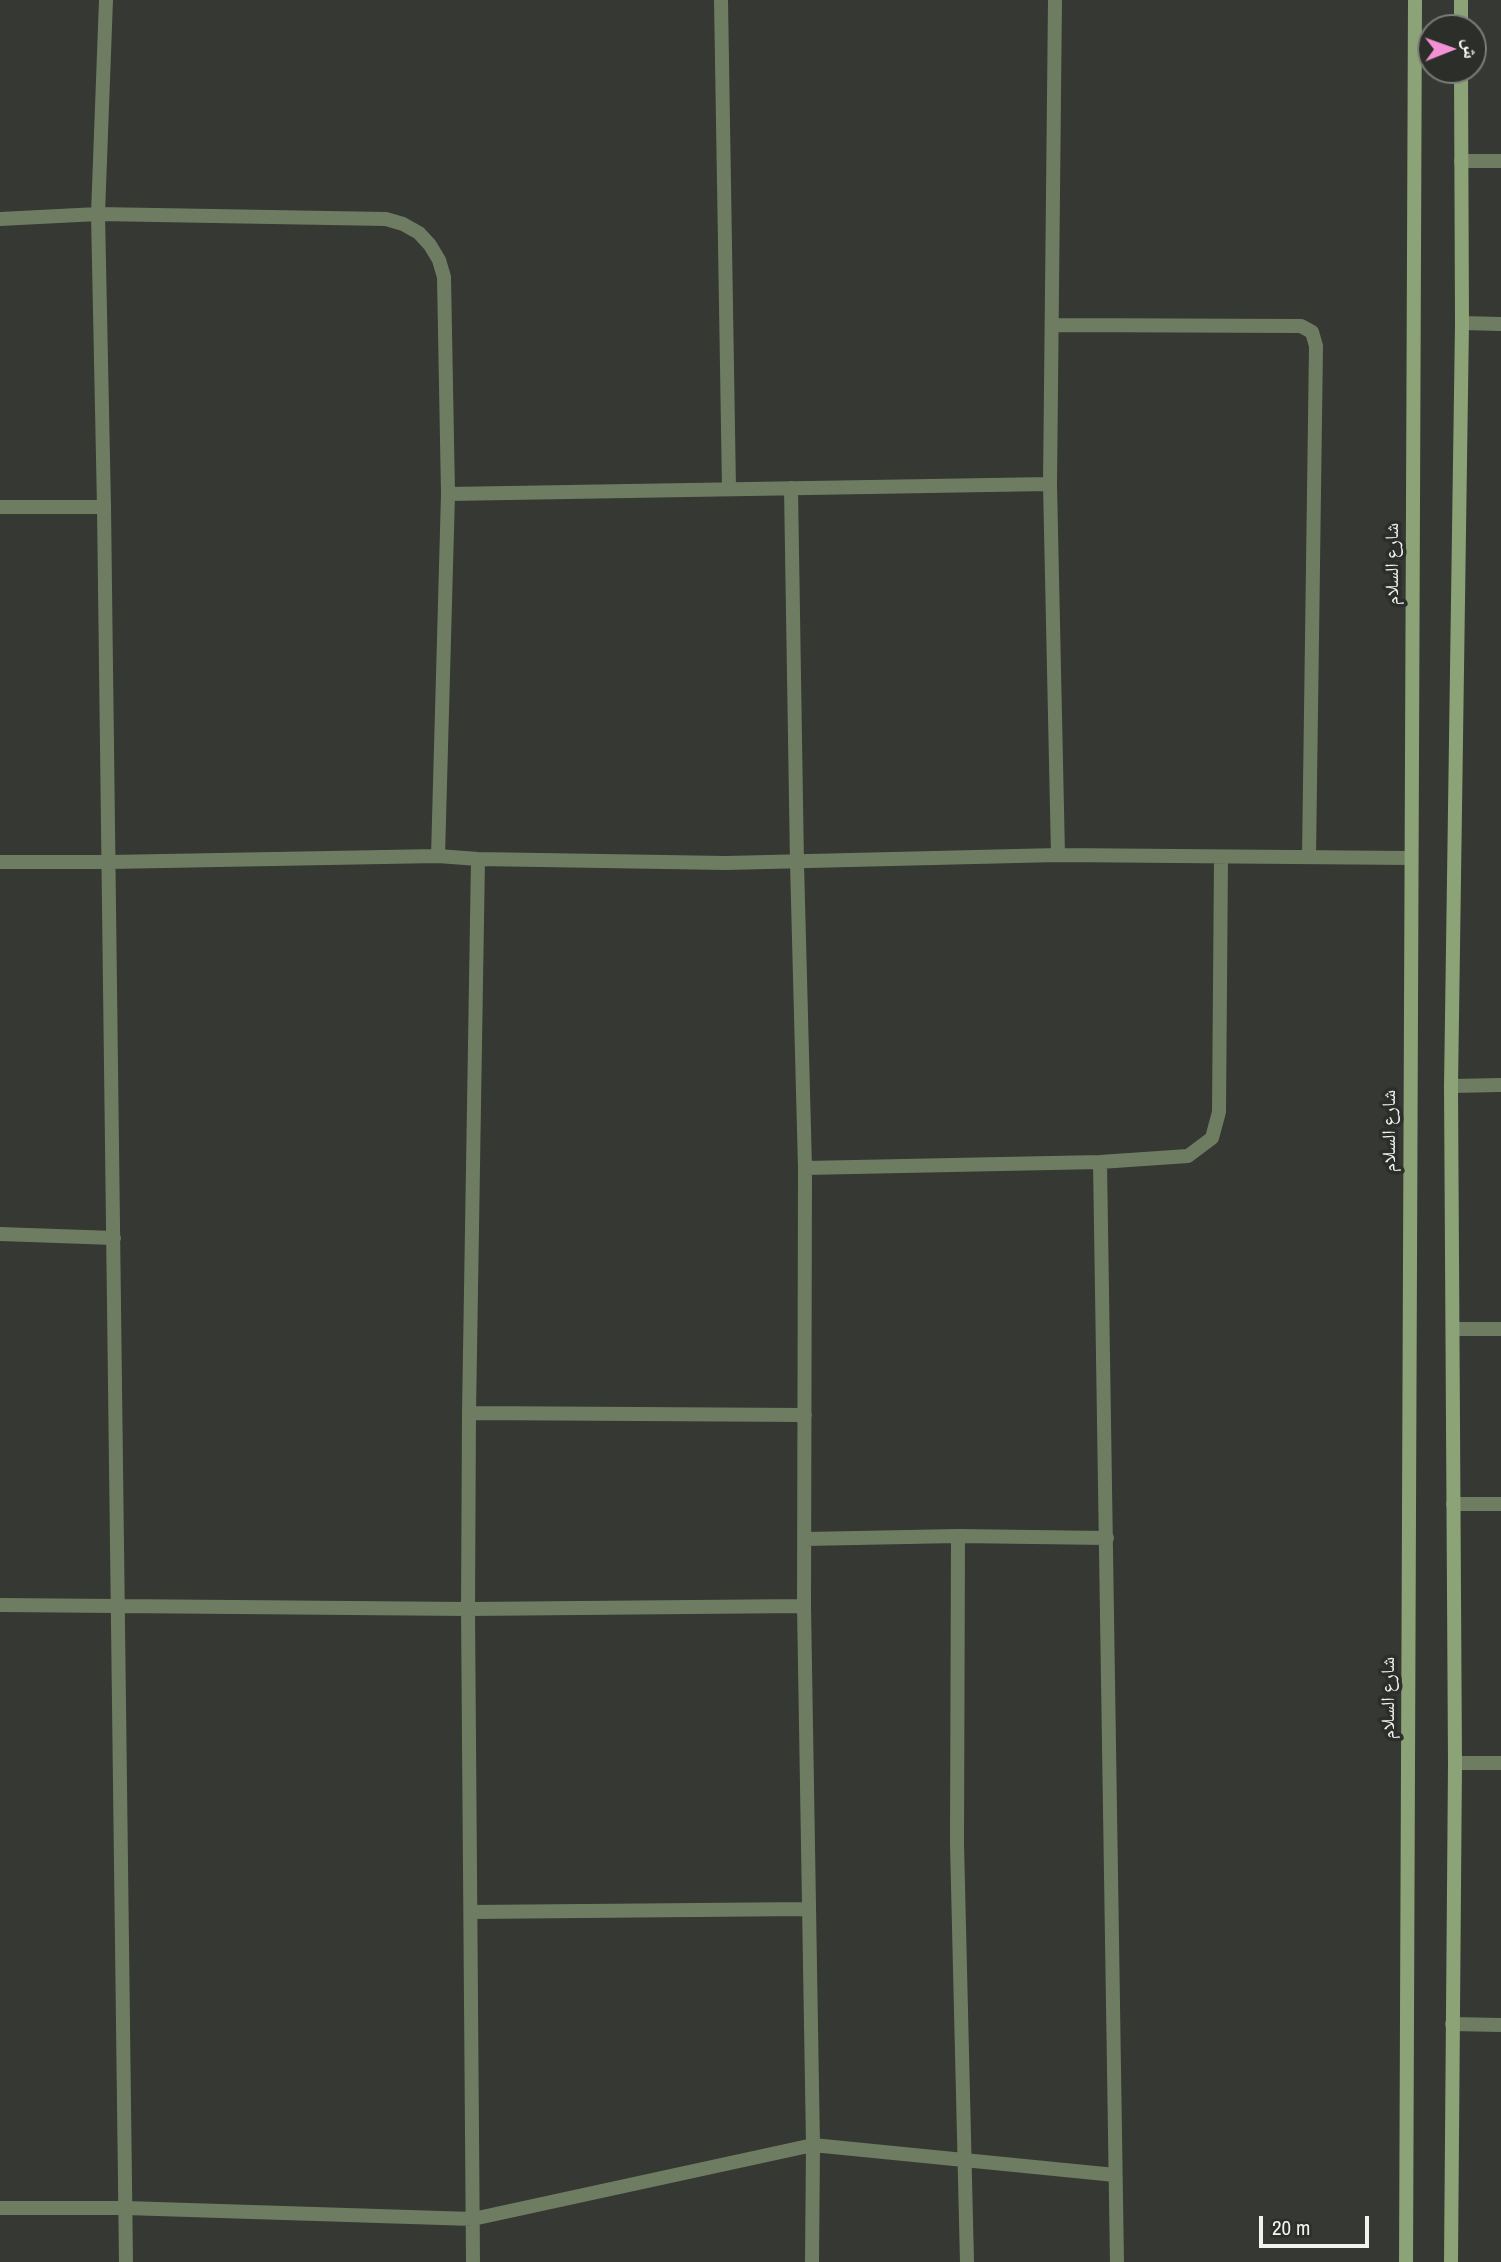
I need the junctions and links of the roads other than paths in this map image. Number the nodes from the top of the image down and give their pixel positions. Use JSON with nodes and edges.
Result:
{"nodes":[{"id":1,"x":106,"y":0,"type":"edge"},
{"id":2,"x":721,"y":0,"type":"edge"},
{"id":3,"x":1055,"y":0,"type":"edge"},
{"id":4,"x":1415,"y":0,"type":"edge"},
{"id":5,"x":1461,"y":84,"type":"edge"},
{"id":6,"x":1501,"y":160,"type":"edge"},
{"id":7,"x":1461,"y":161,"type":"junction"},
{"id":8,"x":98,"y":214,"type":"junction"},
{"id":9,"x":0,"y":219,"type":"edge"},
{"id":10,"x":1462,"y":323,"type":"junction"},
{"id":11,"x":1501,"y":324,"type":"edge"},
{"id":12,"x":1052,"y":325,"type":"junction"},
{"id":13,"x":1050,"y":484,"type":"junction"},
{"id":14,"x":792,"y":488,"type":"junction"},
{"id":15,"x":729,"y":489,"type":"junction"},
{"id":16,"x":448,"y":494,"type":"junction"},
{"id":17,"x":0,"y":507,"type":"edge"},
{"id":18,"x":104,"y":507,"type":"junction"},
{"id":19,"x":1058,"y":855,"type":"junction"},
{"id":20,"x":438,"y":856,"type":"junction"},
{"id":21,"x":1221,"y":857,"type":"junction"},
{"id":22,"x":1309,"y":857,"type":"junction"},
{"id":23,"x":1410,"y":858,"type":"junction"},
{"id":24,"x":478,"y":859,"type":"junction"},
{"id":25,"x":0,"y":862,"type":"edge"},
{"id":26,"x":109,"y":862,"type":"junction"},
{"id":27,"x":797,"y":863,"type":"junction"},
{"id":28,"x":1501,"y":1085,"type":"edge"},
{"id":29,"x":1451,"y":1086,"type":"junction"},
{"id":30,"x":1100,"y":1162,"type":"junction"},
{"id":31,"x":804,"y":1168,"type":"junction"},
{"id":32,"x":0,"y":1234,"type":"edge"},
{"id":33,"x":114,"y":1238,"type":"junction"},
{"id":34,"x":1453,"y":1329,"type":"junction"},
{"id":35,"x":1501,"y":1329,"type":"edge"},
{"id":36,"x":468,"y":1413,"type":"junction"},
{"id":37,"x":805,"y":1415,"type":"junction"},
{"id":38,"x":1453,"y":1504,"type":"junction"},
{"id":39,"x":1501,"y":1504,"type":"edge"},
{"id":40,"x":958,"y":1536,"type":"junction"},
{"id":41,"x":1107,"y":1538,"type":"junction"},
{"id":42,"x":805,"y":1539,"type":"junction"},
{"id":43,"x":0,"y":1605,"type":"edge"},
{"id":44,"x":117,"y":1605,"type":"junction"},
{"id":45,"x":804,"y":1606,"type":"junction"},
{"id":46,"x":468,"y":1609,"type":"junction"},
{"id":47,"x":1455,"y":1763,"type":"junction"},
{"id":48,"x":1501,"y":1763,"type":"edge"},
{"id":49,"x":808,"y":1909,"type":"junction"},
{"id":50,"x":471,"y":1912,"type":"junction"},
{"id":51,"x":1452,"y":2024,"type":"junction"},
{"id":52,"x":1501,"y":2025,"type":"edge"},
{"id":53,"x":813,"y":2145,"type":"junction"},
{"id":54,"x":963,"y":2159,"type":"junction"},
{"id":55,"x":1115,"y":2175,"type":"junction"},
{"id":56,"x":0,"y":2208,"type":"edge"},
{"id":57,"x":126,"y":2208,"type":"junction"},
{"id":58,"x":473,"y":2219,"type":"junction"},
{"id":59,"x":126,"y":2262,"type":"edge"},
{"id":60,"x":473,"y":2262,"type":"edge"},
{"id":61,"x":812,"y":2262,"type":"edge"},
{"id":62,"x":967,"y":2262,"type":"edge"},
{"id":63,"x":1117,"y":2262,"type":"edge"},
{"id":64,"x":1406,"y":2262,"type":"edge"},
{"id":65,"x":1451,"y":2262,"type":"edge"}],
"edges":[{"from":1,"to":8,"type":"street"},
{"from":2,"to":15,"type":"street"},
{"from":3,"to":12,"type":"street"},
{"from":4,"to":23,"type":"main road","name":"شارع السلام"},
{"from":5,"to":7,"type":"main road"},
{"from":6,"to":7,"type":"street"},
{"from":7,"to":10,"type":"main road"},
{"from":8,"to":9,"type":"street"},
{"from":8,"to":16,"type":"street"},
{"from":8,"to":18,"type":"street"},
{"from":10,"to":11,"type":"street"},
{"from":10,"to":29,"type":"main road"},
{"from":12,"to":13,"type":"street"},
{"from":12,"to":22,"type":"street"},
{"from":13,"to":14,"type":"street"},
{"from":13,"to":19,"type":"street"},
{"from":14,"to":15,"type":"street"},
{"from":14,"to":27,"type":"street"},
{"from":15,"to":16,"type":"street"},
{"from":16,"to":20,"type":"street"},
{"from":17,"to":18,"type":"street"},
{"from":18,"to":26,"type":"street"},
{"from":19,"to":21,"type":"street"},
{"from":19,"to":27,"type":"street"},
{"from":20,"to":24,"type":"street"},
{"from":20,"to":26,"type":"street"},
{"from":21,"to":22,"type":"street"},
{"from":21,"to":30,"type":"street"},
{"from":22,"to":23,"type":"street"},
{"from":23,"to":64,"type":"main road","name":"شارع السلام"},
{"from":24,"to":27,"type":"street"},
{"from":24,"to":36,"type":"street"},
{"from":25,"to":26,"type":"street"},
{"from":26,"to":33,"type":"street"},
{"from":27,"to":31,"type":"street"},
{"from":28,"to":29,"type":"street"},
{"from":29,"to":34,"type":"main road"},
{"from":30,"to":31,"type":"street"},
{"from":30,"to":41,"type":"street"},
{"from":31,"to":37,"type":"street"},
{"from":32,"to":33,"type":"street"},
{"from":33,"to":44,"type":"street"},
{"from":34,"to":35,"type":"street"},
{"from":34,"to":38,"type":"main road"},
{"from":36,"to":37,"type":"street"},
{"from":36,"to":46,"type":"street"},
{"from":37,"to":42,"type":"street"},
{"from":38,"to":39,"type":"street"},
{"from":38,"to":47,"type":"main road"},
{"from":40,"to":41,"type":"street"},
{"from":40,"to":42,"type":"street"},
{"from":40,"to":54,"type":"street"},
{"from":41,"to":55,"type":"street"},
{"from":42,"to":45,"type":"street"},
{"from":43,"to":44,"type":"street"},
{"from":44,"to":46,"type":"street"},
{"from":44,"to":57,"type":"street"},
{"from":45,"to":46,"type":"street"},
{"from":45,"to":49,"type":"street"},
{"from":46,"to":50,"type":"street"},
{"from":47,"to":48,"type":"street"},
{"from":47,"to":51,"type":"main road"},
{"from":49,"to":50,"type":"street"},
{"from":49,"to":53,"type":"street"},
{"from":50,"to":58,"type":"street"},
{"from":51,"to":52,"type":"street"},
{"from":51,"to":65,"type":"main road"},
{"from":53,"to":54,"type":"street"},
{"from":53,"to":58,"type":"street"},
{"from":53,"to":61,"type":"street"},
{"from":54,"to":55,"type":"street"},
{"from":54,"to":62,"type":"street"},
{"from":55,"to":63,"type":"street"},
{"from":56,"to":57,"type":"street"},
{"from":57,"to":58,"type":"street"},
{"from":57,"to":59,"type":"street"},
{"from":58,"to":60,"type":"street"}]}
